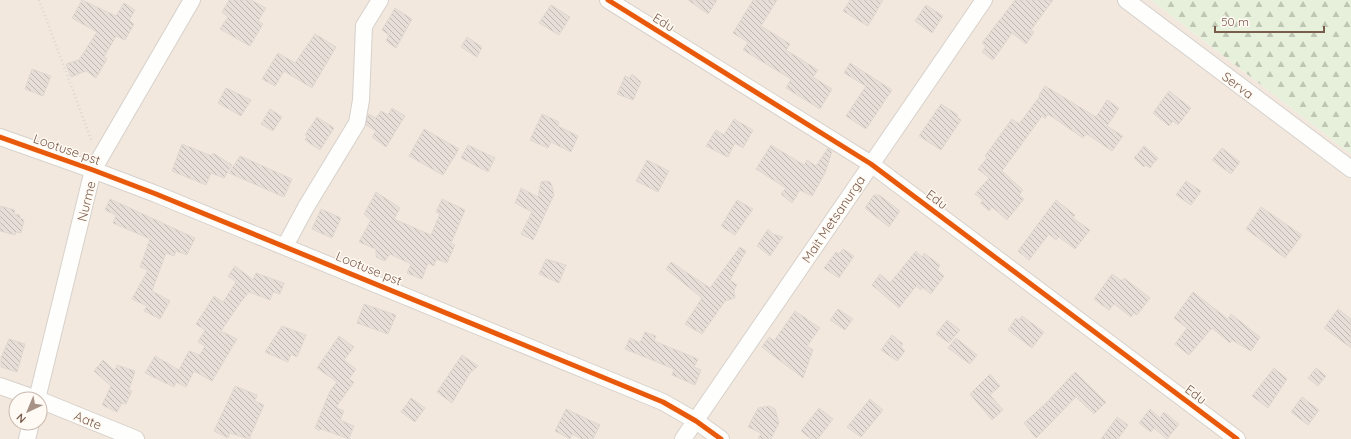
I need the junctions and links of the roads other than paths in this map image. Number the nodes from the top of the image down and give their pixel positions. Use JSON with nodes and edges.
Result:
{"nodes":[{"id":1,"x":192,"y":0,"type":"edge"},
{"id":2,"x":380,"y":0,"type":"edge"},
{"id":3,"x":608,"y":0,"type":"edge"},
{"id":4,"x":984,"y":0,"type":"edge"},
{"id":5,"x":1126,"y":0,"type":"edge"},
{"id":6,"x":0,"y":137,"type":"edge"},
{"id":7,"x":871,"y":164,"type":"junction"},
{"id":8,"x":96,"y":165,"type":"junction"},
{"id":9,"x":1351,"y":169,"type":"edge"},
{"id":10,"x":286,"y":246,"type":"junction"},
{"id":11,"x":0,"y":386,"type":"edge"},
{"id":12,"x":15,"y":391,"type":"edge"},
{"id":13,"x":40,"y":391,"type":"edge"},
{"id":14,"x":48,"y":403,"type":"edge"},
{"id":15,"x":696,"y":421,"type":"junction"},
{"id":16,"x":136,"y":439,"type":"edge"},
{"id":17,"x":684,"y":439,"type":"edge"},
{"id":18,"x":721,"y":439,"type":"edge"},
{"id":19,"x":1237,"y":439,"type":"edge"}],
"edges":[{"from":1,"to":8,"type":"street","name":"Nurme"},
{"from":2,"to":10,"type":"street"},
{"from":3,"to":7,"type":"street","name":"Edu"},
{"from":4,"to":7,"type":"street","name":"Mait Metsanurga"},
{"from":5,"to":9,"type":"street","name":"Serva"},
{"from":6,"to":8,"type":"street","name":"Lootuse pst"},
{"from":7,"to":15,"type":"street","name":"Mait Metsanurga"},
{"from":7,"to":19,"type":"street","name":"Edu"},
{"from":8,"to":10,"type":"street","name":"Lootuse pst"},
{"from":8,"to":13,"type":"street","name":"Nurme"},
{"from":10,"to":15,"type":"street","name":"Lootuse pst"},
{"from":11,"to":12,"type":"street","name":"Aate"},
{"from":14,"to":16,"type":"street","name":"Aate"},
{"from":15,"to":17,"type":"street","name":"Mait Metsanurga"},
{"from":15,"to":18,"type":"street","name":"Lootuse pst"}]}
